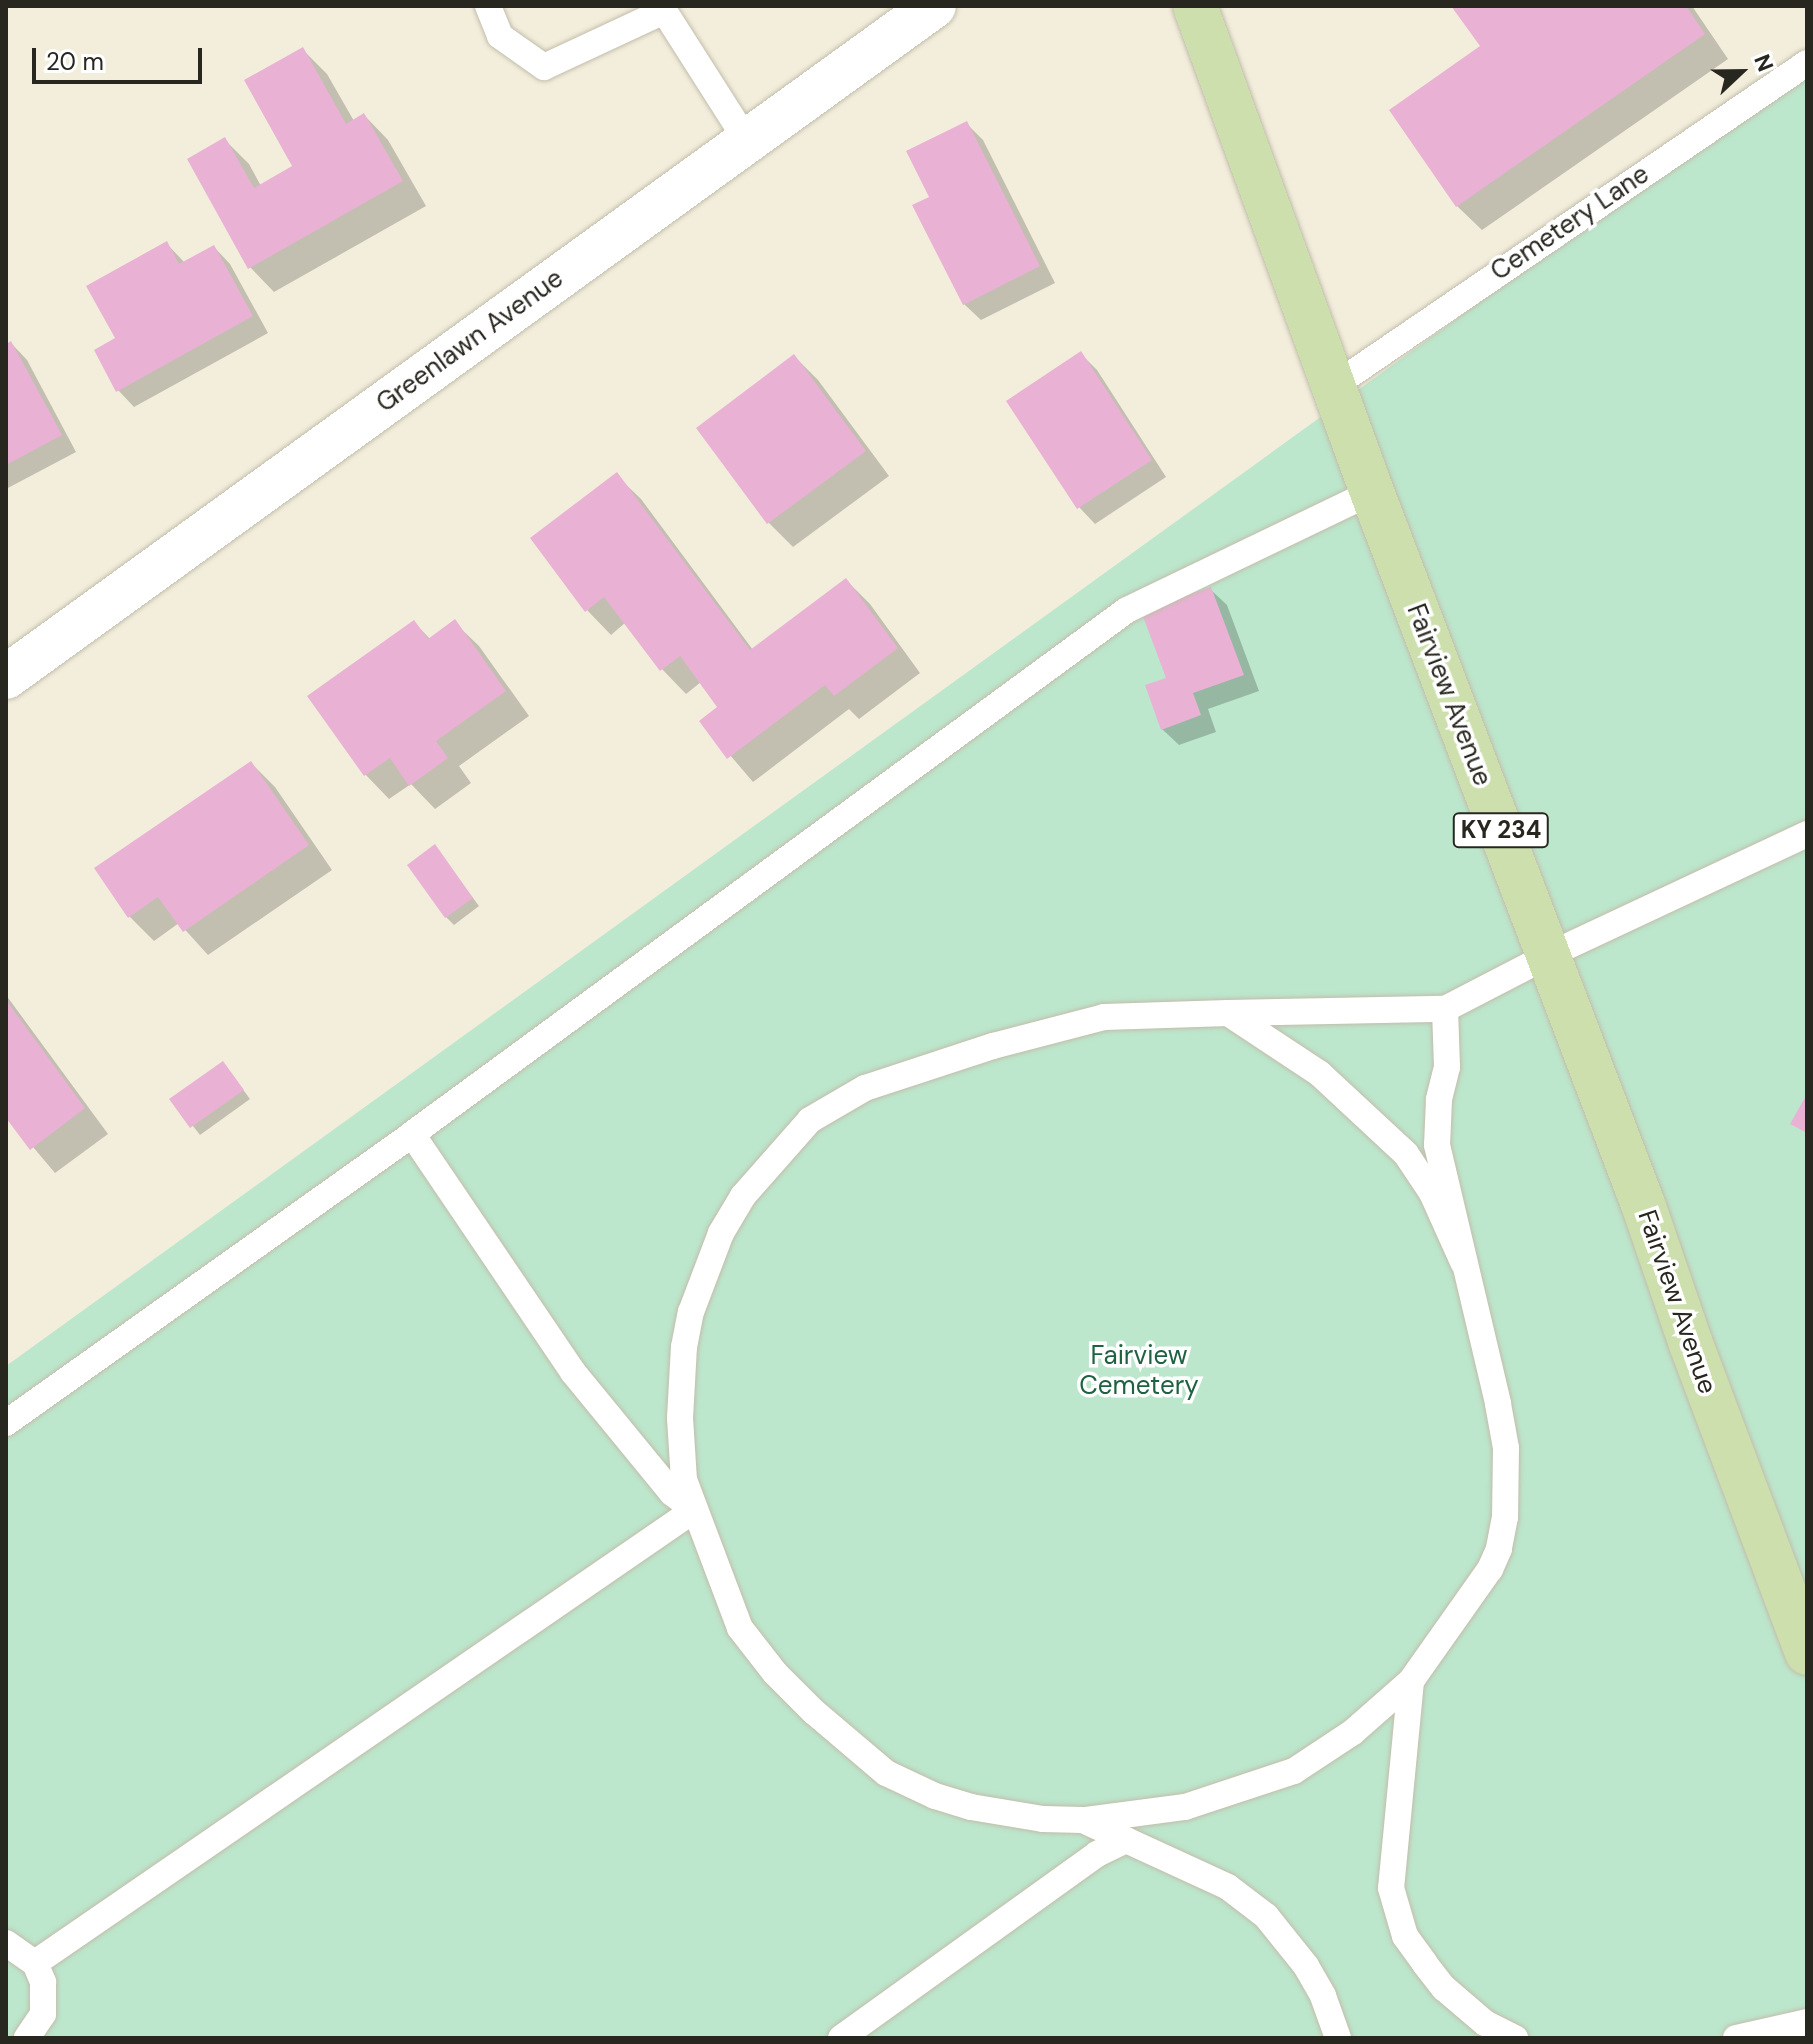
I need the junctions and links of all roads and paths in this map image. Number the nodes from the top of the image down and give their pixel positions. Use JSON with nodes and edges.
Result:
{"nodes":[{"id":1,"x":488,"y":6,"type":"edge"},
{"id":2,"x":934,"y":6,"type":"edge"},
{"id":3,"x":1195,"y":6,"type":"edge"},
{"id":4,"x":662,"y":8,"type":"edge"},
{"id":5,"x":1804,"y":65,"type":"edge"},
{"id":6,"x":747,"y":141,"type":"junction"},
{"id":7,"x":1335,"y":385,"type":"junction"},
{"id":8,"x":1372,"y":492,"type":"junction"},
{"id":9,"x":6,"y":677,"type":"edge"},
{"id":10,"x":1807,"y":834,"type":"edge"},
{"id":11,"x":1549,"y":955,"type":"junction"},
{"id":12,"x":1445,"y":1009,"type":"junction"},
{"id":13,"x":1228,"y":1013,"type":"junction"},
{"id":14,"x":412,"y":1134,"type":"junction"},
{"id":15,"x":1463,"y":1262,"type":"junction"},
{"id":16,"x":6,"y":1423,"type":"edge"},
{"id":17,"x":694,"y":1510,"type":"junction"},
{"id":18,"x":1807,"y":1653,"type":"edge"},
{"id":19,"x":1411,"y":1681,"type":"junction"},
{"id":20,"x":1083,"y":1820,"type":"junction"},
{"id":21,"x":1126,"y":1840,"type":"junction"},
{"id":22,"x":6,"y":1943,"type":"edge"},
{"id":23,"x":35,"y":1963,"type":"junction"},
{"id":24,"x":1807,"y":2022,"type":"edge"},
{"id":25,"x":1780,"y":2033,"type":"edge"},
{"id":26,"x":27,"y":2038,"type":"edge"},
{"id":27,"x":841,"y":2038,"type":"edge"},
{"id":28,"x":1338,"y":2038,"type":"edge"},
{"id":29,"x":1515,"y":2038,"type":"edge"},
{"id":30,"x":1736,"y":2038,"type":"edge"}],
"edges":[{"from":1,"to":4,"type":"lane"},
{"from":2,"to":6,"type":"street","name":"Greenlawn Avenue"},
{"from":3,"to":7,"type":"main road","name":"Fairview Avenue","number":"KY 234"},
{"from":4,"to":6,"type":"lane"},
{"from":5,"to":7,"type":"lane","name":"Cemetery Lane"},
{"from":6,"to":9,"type":"street","name":"Greenlawn Avenue"},
{"from":7,"to":8,"type":"main road","name":"Fairview Avenue","number":"KY 234"},
{"from":8,"to":11,"type":"main road","name":"Fairview Avenue","number":"KY 234"},
{"from":8,"to":14,"type":"lane"},
{"from":10,"to":11,"type":"lane"},
{"from":11,"to":12,"type":"lane"},
{"from":11,"to":18,"type":"main road","name":"Fairview Avenue","number":"KY 234"},
{"from":12,"to":13,"type":"lane"},
{"from":12,"to":15,"type":"lane"},
{"from":13,"to":15,"type":"lane"},
{"from":13,"to":17,"type":"lane"},
{"from":14,"to":16,"type":"lane"},
{"from":14,"to":17,"type":"lane"},
{"from":15,"to":19,"type":"lane"},
{"from":17,"to":20,"type":"lane"},
{"from":17,"to":23,"type":"lane"},
{"from":19,"to":20,"type":"lane"},
{"from":19,"to":29,"type":"lane"},
{"from":20,"to":21,"type":"lane"},
{"from":21,"to":27,"type":"lane"},
{"from":21,"to":28,"type":"lane"},
{"from":22,"to":23,"type":"lane"},
{"from":23,"to":26,"type":"lane"},
{"from":24,"to":25,"type":"lane"},
{"from":25,"to":30,"type":"lane"}]}
